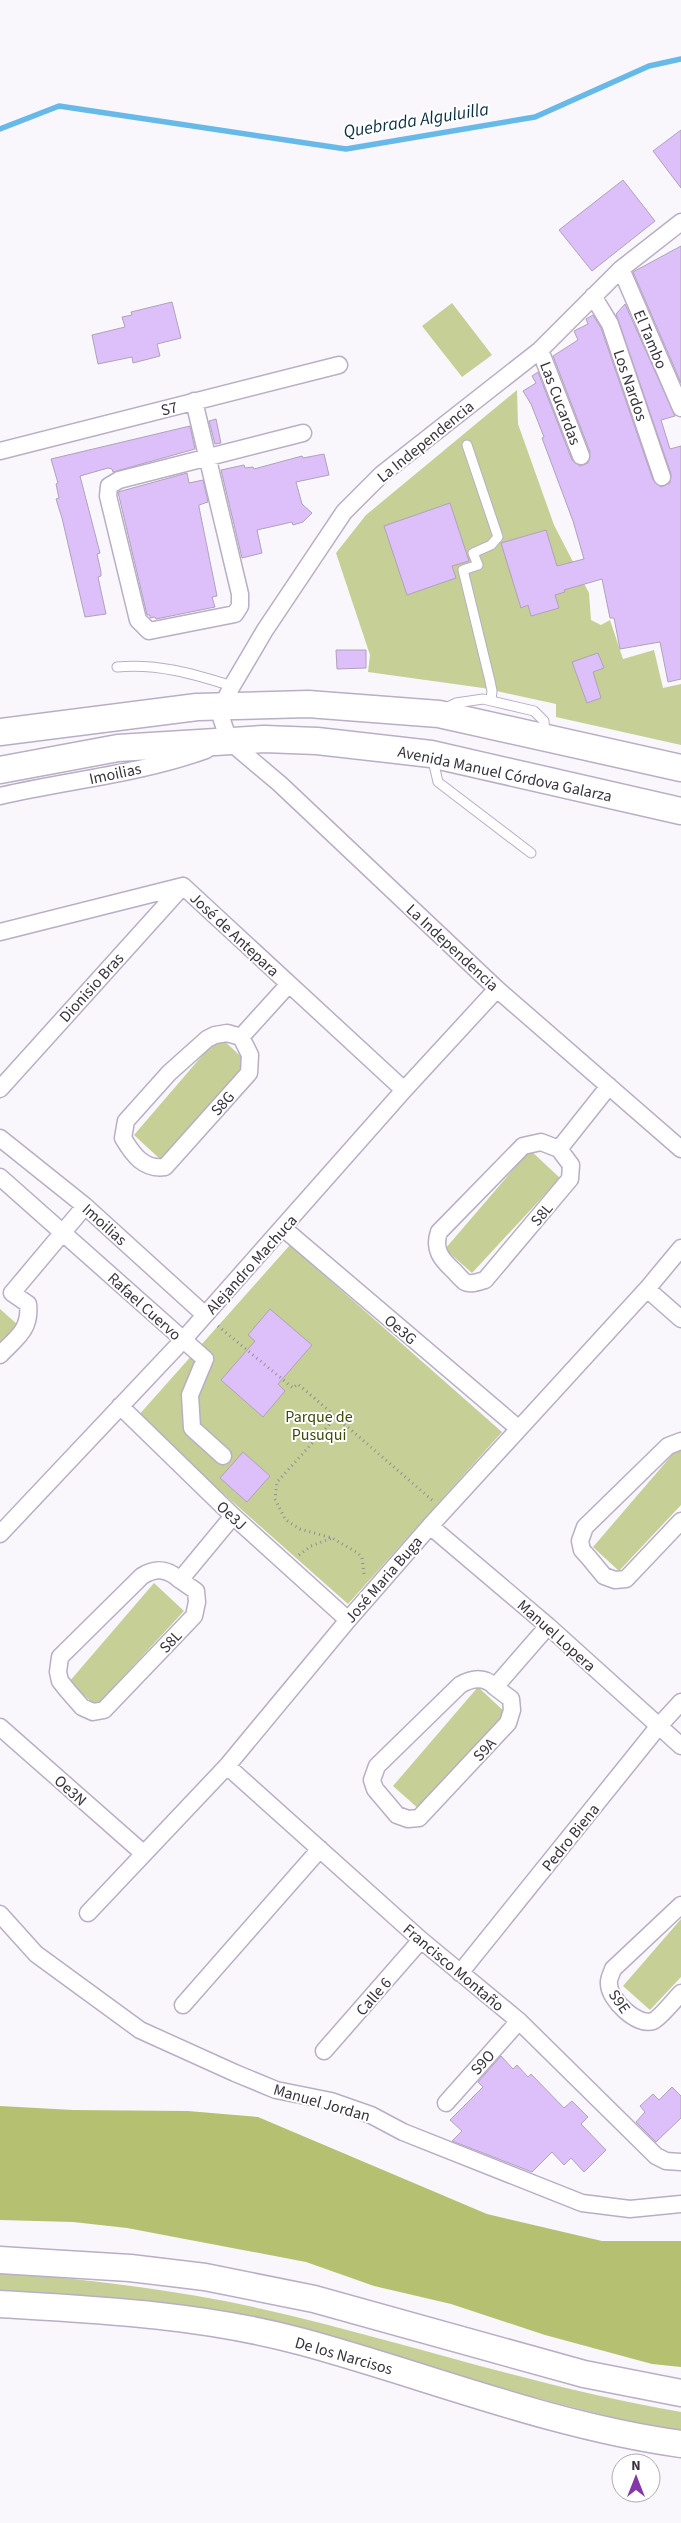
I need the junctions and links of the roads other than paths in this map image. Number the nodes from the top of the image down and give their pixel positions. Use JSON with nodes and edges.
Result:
{"nodes":[{"id":1,"x":679,"y":227,"type":"edge"},
{"id":2,"x":621,"y":269,"type":"junction"},
{"id":3,"x":594,"y":296,"type":"junction"},
{"id":4,"x":540,"y":350,"type":"junction"},
{"id":5,"x":339,"y":365,"type":"dead end"},
{"id":6,"x":194,"y":402,"type":"junction"},
{"id":7,"x":681,"y":408,"type":"edge"},
{"id":8,"x":304,"y":433,"type":"dead end"},
{"id":9,"x":467,"y":445,"type":"dead end"},
{"id":10,"x":0,"y":452,"type":"edge"},
{"id":11,"x":208,"y":456,"type":"junction"},
{"id":12,"x":582,"y":456,"type":"dead end"},
{"id":13,"x":662,"y":477,"type":"dead end"},
{"id":14,"x":117,"y":667,"type":"dead end"},
{"id":15,"x":227,"y":696,"type":"junction"},
{"id":16,"x":491,"y":700,"type":"junction"},
{"id":17,"x":438,"y":714,"type":"junction"},
{"id":18,"x":0,"y":732,"type":"edge"},
{"id":19,"x":545,"y":738,"type":"junction"},
{"id":20,"x":229,"y":741,"type":"junction"},
{"id":21,"x":431,"y":754,"type":"junction"},
{"id":22,"x":681,"y":768,"type":"edge"},
{"id":23,"x":0,"y":770,"type":"edge"},
{"id":24,"x":0,"y":796,"type":"edge"},
{"id":25,"x":681,"y":811,"type":"edge"},
{"id":26,"x":531,"y":852,"type":"dead end"},
{"id":27,"x":182,"y":886,"type":"junction"},
{"id":28,"x":0,"y":932,"type":"edge"},
{"id":29,"x":289,"y":984,"type":"junction"},
{"id":30,"x":497,"y":989,"type":"junction"},
{"id":31,"x":241,"y":1037,"type":"junction"},
{"id":32,"x":609,"y":1086,"type":"junction"},
{"id":33,"x":0,"y":1089,"type":"edge"},
{"id":34,"x":404,"y":1090,"type":"junction"},
{"id":35,"x":0,"y":1138,"type":"edge"},
{"id":36,"x":559,"y":1149,"type":"junction"},
{"id":37,"x":681,"y":1149,"type":"edge"},
{"id":38,"x":0,"y":1177,"type":"edge"},
{"id":39,"x":85,"y":1206,"type":"junction"},
{"id":40,"x":283,"y":1228,"type":"junction"},
{"id":41,"x":64,"y":1232,"type":"junction"},
{"id":42,"x":681,"y":1248,"type":"edge"},
{"id":43,"x":6,"y":1289,"type":"edge"},
{"id":44,"x":647,"y":1289,"type":"junction"},
{"id":45,"x":205,"y":1316,"type":"junction"},
{"id":46,"x":681,"y":1319,"type":"edge"},
{"id":47,"x":182,"y":1340,"type":"junction"},
{"id":48,"x":0,"y":1355,"type":"edge"},
{"id":49,"x":120,"y":1406,"type":"junction"},
{"id":50,"x":519,"y":1429,"type":"junction"},
{"id":51,"x":681,"y":1441,"type":"edge"},
{"id":52,"x":223,"y":1456,"type":"dead end"},
{"id":53,"x":233,"y":1516,"type":"junction"},
{"id":54,"x":681,"y":1521,"type":"edge"},
{"id":55,"x":430,"y":1526,"type":"junction"},
{"id":56,"x":0,"y":1534,"type":"edge"},
{"id":57,"x":180,"y":1580,"type":"junction"},
{"id":58,"x":348,"y":1620,"type":"junction"},
{"id":59,"x":548,"y":1626,"type":"junction"},
{"id":60,"x":495,"y":1687,"type":"junction"},
{"id":61,"x":681,"y":1702,"type":"edge"},
{"id":62,"x":0,"y":1727,"type":"edge"},
{"id":63,"x":658,"y":1727,"type":"junction"},
{"id":64,"x":681,"y":1746,"type":"edge"},
{"id":65,"x":227,"y":1766,"type":"junction"},
{"id":66,"x":320,"y":1849,"type":"junction"},
{"id":67,"x":143,"y":1853,"type":"junction"},
{"id":68,"x":681,"y":1905,"type":"edge"},
{"id":69,"x":88,"y":1912,"type":"dead end"},
{"id":70,"x":0,"y":1914,"type":"edge"},
{"id":71,"x":421,"y":1940,"type":"junction"},
{"id":72,"x":460,"y":1973,"type":"junction"},
{"id":73,"x":681,"y":1993,"type":"edge"},
{"id":74,"x":183,"y":2004,"type":"dead end"},
{"id":75,"x":519,"y":2021,"type":"junction"},
{"id":76,"x":324,"y":2051,"type":"dead end"},
{"id":77,"x":446,"y":2103,"type":"dead end"},
{"id":78,"x":681,"y":2162,"type":"edge"},
{"id":79,"x":681,"y":2204,"type":"edge"},
{"id":80,"x":0,"y":2260,"type":"edge"},
{"id":81,"x":0,"y":2304,"type":"edge"},
{"id":82,"x":681,"y":2393,"type":"edge"},
{"id":83,"x":681,"y":2444,"type":"edge"}],
"edges":[{"from":1,"to":2,"type":"street","name":"La Independencia"},
{"from":2,"to":3,"type":"street","name":"La Independencia"},
{"from":2,"to":7,"type":"street","name":"El Tambo"},
{"from":3,"to":4,"type":"street","name":"La Independencia"},
{"from":3,"to":13,"type":"street","name":"Los Nardos"},
{"from":4,"to":12,"type":"street","name":"Las Cucardas"},
{"from":4,"to":15,"type":"street","name":"La Independencia"},
{"from":5,"to":6,"type":"street","name":"S7"},
{"from":6,"to":10,"type":"street","name":"S7"},
{"from":6,"to":11,"type":"street"},
{"from":8,"to":11,"type":"street"},
{"from":9,"to":16,"type":"lane"},
{"from":11,"to":11,"type":"street"},
{"from":14,"to":15,"type":"lane"},
{"from":15,"to":17,"type":"main road"},
{"from":15,"to":18,"type":"main road"},
{"from":15,"to":20,"type":"street"},
{"from":16,"to":17,"type":"lane"},
{"from":16,"to":19,"type":"lane"},
{"from":17,"to":19,"type":"main road"},
{"from":19,"to":22,"type":"main road"},
{"from":20,"to":21,"type":"main road","name":"Avenida Manuel Córdova Galarza"},
{"from":20,"to":23,"type":"main road","name":"Avenida Manuel Córdova Galarza"},
{"from":20,"to":24,"type":"street","name":"Imoilias"},
{"from":20,"to":30,"type":"street","name":"La Independencia"},
{"from":21,"to":25,"type":"main road","name":"Avenida Manuel Córdova Galarza"},
{"from":21,"to":26,"type":"lane"},
{"from":27,"to":28,"type":"street","name":"José de Antepara"},
{"from":27,"to":29,"type":"street","name":"José de Antepara"},
{"from":27,"to":33,"type":"street","name":"Dionisio Bras"},
{"from":29,"to":31,"type":"street"},
{"from":29,"to":34,"type":"street","name":"José de Antepara"},
{"from":30,"to":32,"type":"street","name":"La Independencia"},
{"from":30,"to":34,"type":"street","name":"Alejandro Machuca"},
{"from":31,"to":31,"type":"street","name":"S8G"},
{"from":32,"to":36,"type":"street"},
{"from":32,"to":37,"type":"street","name":"La Independencia"},
{"from":34,"to":40,"type":"street","name":"Alejandro Machuca"},
{"from":35,"to":39,"type":"street","name":"Imoilias"},
{"from":36,"to":36,"type":"street","name":"S8L"},
{"from":38,"to":41,"type":"street","name":"Rafael Cuervo"},
{"from":39,"to":41,"type":"street"},
{"from":39,"to":45,"type":"street","name":"Imoilias"},
{"from":40,"to":45,"type":"street","name":"Alejandro Machuca"},
{"from":40,"to":50,"type":"street","name":"Oe3G"},
{"from":41,"to":43,"type":"street"},
{"from":41,"to":47,"type":"street","name":"Rafael Cuervo"},
{"from":42,"to":44,"type":"street","name":"José Maria Buga"},
{"from":43,"to":48,"type":"street"},
{"from":44,"to":46,"type":"street"},
{"from":44,"to":50,"type":"street","name":"José Maria Buga"},
{"from":45,"to":47,"type":"street","name":"Alejandro Machuca"},
{"from":47,"to":49,"type":"street","name":"Alejandro Machuca"},
{"from":47,"to":52,"type":"street","name":"Rafael Cuervo"},
{"from":49,"to":53,"type":"street","name":"Oe3J"},
{"from":49,"to":56,"type":"street","name":"Alejandro Machuca"},
{"from":50,"to":55,"type":"street","name":"José Maria Buga"},
{"from":51,"to":54,"type":"street"},
{"from":53,"to":57,"type":"street"},
{"from":53,"to":58,"type":"street","name":"Oe3J"},
{"from":55,"to":58,"type":"street","name":"José Maria Buga"},
{"from":55,"to":59,"type":"street","name":"Manuel Lopera"},
{"from":57,"to":57,"type":"street","name":"S8L"},
{"from":58,"to":65,"type":"street","name":"José Maria Buga"},
{"from":59,"to":60,"type":"street"},
{"from":59,"to":63,"type":"street","name":"Manuel Lopera"},
{"from":60,"to":60,"type":"street","name":"S9A"},
{"from":61,"to":63,"type":"street","name":"Pedro Biena"},
{"from":62,"to":67,"type":"street","name":"Oe3N"},
{"from":63,"to":64,"type":"street","name":"Manuel Lopera"},
{"from":63,"to":72,"type":"street","name":"Pedro Biena"},
{"from":65,"to":66,"type":"street","name":"Francisco Montaño"},
{"from":65,"to":67,"type":"street","name":"José Maria Buga"},
{"from":66,"to":71,"type":"street","name":"Francisco Montaño"},
{"from":66,"to":74,"type":"street"},
{"from":67,"to":69,"type":"street","name":"José Maria Buga"},
{"from":68,"to":73,"type":"street","name":"S9E"},
{"from":70,"to":79,"type":"street","name":"Manuel Jordan"},
{"from":71,"to":72,"type":"street","name":"Francisco Montaño"},
{"from":71,"to":76,"type":"street","name":"Calle 6"},
{"from":72,"to":75,"type":"street","name":"Francisco Montaño"},
{"from":75,"to":77,"type":"street","name":"S9O"},
{"from":75,"to":78,"type":"street","name":"Francisco Montaño"},
{"from":80,"to":82,"type":"main road"},
{"from":81,"to":83,"type":"main road","name":"De los Narcisos"}]}
